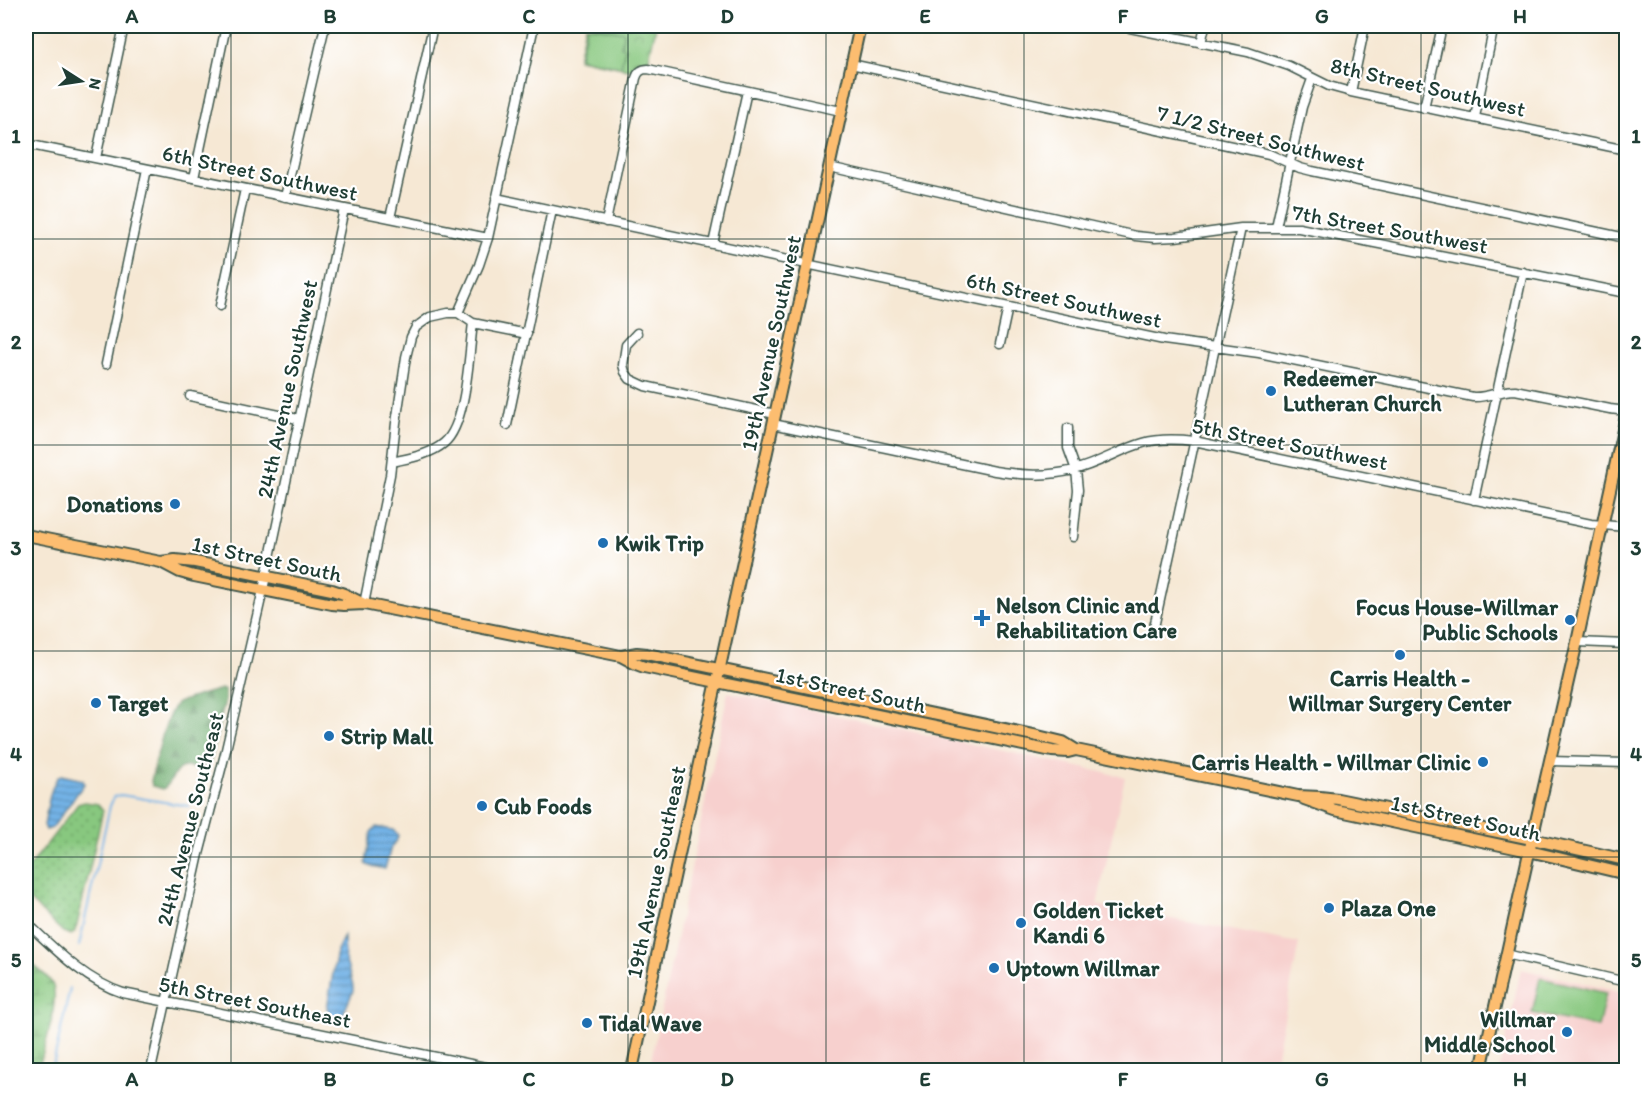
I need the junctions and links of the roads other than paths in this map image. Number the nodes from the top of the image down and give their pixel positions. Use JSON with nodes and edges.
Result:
{"nodes":[{"id":1,"x":124,"y":26,"type":"edge"},
{"id":2,"x":226,"y":26,"type":"edge"},
{"id":3,"x":325,"y":26,"type":"edge"},
{"id":4,"x":433,"y":26,"type":"edge"},
{"id":5,"x":534,"y":26,"type":"edge"},
{"id":6,"x":860,"y":26,"type":"edge"},
{"id":7,"x":1120,"y":26,"type":"edge"},
{"id":8,"x":1205,"y":26,"type":"edge"},
{"id":9,"x":1365,"y":26,"type":"edge"},
{"id":10,"x":1442,"y":26,"type":"edge"},
{"id":11,"x":1494,"y":26,"type":"edge"},
{"id":12,"x":1201,"y":43,"type":"junction"},
{"id":13,"x":851,"y":64,"type":"junction"},
{"id":14,"x":1312,"y":79,"type":"junction"},
{"id":15,"x":747,"y":91,"type":"junction"},
{"id":16,"x":1351,"y":92,"type":"junction"},
{"id":17,"x":1424,"y":108,"type":"junction"},
{"id":18,"x":841,"y":111,"type":"junction"},
{"id":19,"x":1475,"y":117,"type":"junction"},
{"id":20,"x":26,"y":144,"type":"edge"},
{"id":21,"x":1626,"y":150,"type":"edge"},
{"id":22,"x":96,"y":158,"type":"junction"},
{"id":23,"x":1289,"y":163,"type":"junction"},
{"id":24,"x":829,"y":167,"type":"junction"},
{"id":25,"x":147,"y":169,"type":"junction"},
{"id":26,"x":194,"y":178,"type":"junction"},
{"id":27,"x":245,"y":189,"type":"junction"},
{"id":28,"x":285,"y":197,"type":"junction"},
{"id":29,"x":496,"y":198,"type":"junction"},
{"id":30,"x":344,"y":209,"type":"junction"},
{"id":31,"x":552,"y":210,"type":"junction"},
{"id":32,"x":390,"y":218,"type":"junction"},
{"id":33,"x":606,"y":222,"type":"junction"},
{"id":34,"x":1276,"y":227,"type":"junction"},
{"id":35,"x":1240,"y":228,"type":"junction"},
{"id":36,"x":488,"y":238,"type":"junction"},
{"id":37,"x":1626,"y":238,"type":"edge"},
{"id":38,"x":713,"y":244,"type":"junction"},
{"id":39,"x":808,"y":265,"type":"junction"},
{"id":40,"x":1523,"y":272,"type":"junction"},
{"id":41,"x":1626,"y":293,"type":"edge"},
{"id":42,"x":220,"y":306,"type":"dead end"},
{"id":43,"x":1008,"y":307,"type":"junction"},
{"id":44,"x":458,"y":313,"type":"junction"},
{"id":45,"x":473,"y":323,"type":"junction"},
{"id":46,"x":636,"y":333,"type":"dead end"},
{"id":47,"x":527,"y":334,"type":"junction"},
{"id":48,"x":1000,"y":344,"type":"dead end"},
{"id":49,"x":1215,"y":347,"type":"junction"},
{"id":50,"x":106,"y":364,"type":"dead end"},
{"id":51,"x":1497,"y":393,"type":"junction"},
{"id":52,"x":190,"y":396,"type":"dead end"},
{"id":53,"x":1626,"y":411,"type":"edge"},
{"id":54,"x":1626,"y":416,"type":"edge"},
{"id":55,"x":298,"y":419,"type":"junction"},
{"id":56,"x":774,"y":419,"type":"junction"},
{"id":57,"x":507,"y":425,"type":"dead end"},
{"id":58,"x":1068,"y":428,"type":"dead end"},
{"id":59,"x":1194,"y":441,"type":"junction"},
{"id":60,"x":392,"y":462,"type":"junction"},
{"id":61,"x":1076,"y":470,"type":"junction"},
{"id":62,"x":1474,"y":500,"type":"junction"},
{"id":63,"x":1602,"y":525,"type":"junction"},
{"id":64,"x":1626,"y":527,"type":"edge"},
{"id":65,"x":26,"y":534,"type":"edge"},
{"id":66,"x":1073,"y":537,"type":"dead end"},
{"id":67,"x":161,"y":562,"type":"junction"},
{"id":68,"x":265,"y":577,"type":"junction"},
{"id":69,"x":262,"y":590,"type":"junction"},
{"id":70,"x":364,"y":604,"type":"junction"},
{"id":71,"x":1153,"y":632,"type":"dead end"},
{"id":72,"x":1578,"y":642,"type":"junction"},
{"id":73,"x":1626,"y":644,"type":"edge"},
{"id":74,"x":621,"y":656,"type":"junction"},
{"id":75,"x":720,"y":669,"type":"junction"},
{"id":76,"x":717,"y":683,"type":"junction"},
{"id":77,"x":1076,"y":750,"type":"junction"},
{"id":78,"x":1550,"y":761,"type":"junction"},
{"id":79,"x":1626,"y":763,"type":"edge"},
{"id":80,"x":1298,"y":796,"type":"junction"},
{"id":81,"x":1532,"y":839,"type":"junction"},
{"id":82,"x":1529,"y":851,"type":"junction"},
{"id":83,"x":1626,"y":860,"type":"edge"},
{"id":84,"x":1626,"y":874,"type":"edge"},
{"id":85,"x":26,"y":922,"type":"edge"},
{"id":86,"x":1506,"y":954,"type":"junction"},
{"id":87,"x":1626,"y":982,"type":"edge"},
{"id":88,"x":166,"y":1003,"type":"junction"},
{"id":89,"x":151,"y":1071,"type":"edge"},
{"id":90,"x":500,"y":1071,"type":"edge"},
{"id":91,"x":632,"y":1071,"type":"edge"},
{"id":92,"x":1481,"y":1071,"type":"edge"}],
"edges":[{"from":1,"to":22,"type":"street"},
{"from":2,"to":26,"type":"street"},
{"from":3,"to":28,"type":"street"},
{"from":4,"to":32,"type":"street"},
{"from":5,"to":29,"type":"street"},
{"from":6,"to":13,"type":"main road","name":"19th Avenue Southwest"},
{"from":7,"to":12,"type":"street","name":"8th Street Southwest"},
{"from":8,"to":12,"type":"street"},
{"from":9,"to":16,"type":"street"},
{"from":10,"to":17,"type":"street"},
{"from":11,"to":19,"type":"street"},
{"from":12,"to":14,"type":"street","name":"8th Street Southwest"},
{"from":13,"to":18,"type":"main road","name":"19th Avenue Southwest"},
{"from":13,"to":23,"type":"street","name":"7 1/2 Street Southwest"},
{"from":14,"to":16,"type":"street","name":"8th Street Southwest"},
{"from":14,"to":23,"type":"street"},
{"from":15,"to":18,"type":"street"},
{"from":15,"to":33,"type":"street"},
{"from":15,"to":38,"type":"street"},
{"from":16,"to":17,"type":"street","name":"8th Street Southwest"},
{"from":17,"to":19,"type":"street","name":"8th Street Southwest"},
{"from":18,"to":24,"type":"main road","name":"19th Avenue Southwest"},
{"from":19,"to":21,"type":"street","name":"8th Street Southwest"},
{"from":20,"to":22,"type":"street","name":"6th Street Southwest"},
{"from":22,"to":25,"type":"street","name":"6th Street Southwest"},
{"from":23,"to":34,"type":"street"},
{"from":23,"to":37,"type":"street","name":"7 1/2 Street Southwest"},
{"from":24,"to":35,"type":"street","name":"7th Street Southwest"},
{"from":24,"to":39,"type":"main road","name":"19th Avenue Southwest"},
{"from":25,"to":26,"type":"street","name":"6th Street Southwest"},
{"from":25,"to":50,"type":"street"},
{"from":26,"to":27,"type":"street","name":"6th Street Southwest"},
{"from":27,"to":28,"type":"street","name":"6th Street Southwest"},
{"from":27,"to":42,"type":"street"},
{"from":28,"to":30,"type":"street","name":"6th Street Southwest"},
{"from":29,"to":31,"type":"street","name":"6th Street Southwest"},
{"from":29,"to":36,"type":"street"},
{"from":30,"to":32,"type":"street","name":"6th Street Southwest"},
{"from":30,"to":55,"type":"street","name":"24th Avenue Southwest"},
{"from":31,"to":33,"type":"street","name":"6th Street Southwest"},
{"from":31,"to":47,"type":"street"},
{"from":32,"to":36,"type":"street","name":"6th Street Southwest"},
{"from":33,"to":38,"type":"street","name":"6th Street Southwest"},
{"from":34,"to":35,"type":"street","name":"7th Street Southwest"},
{"from":34,"to":40,"type":"street","name":"7th Street Southwest"},
{"from":35,"to":49,"type":"street"},
{"from":36,"to":44,"type":"street"},
{"from":38,"to":39,"type":"street","name":"6th Street Southwest"},
{"from":39,"to":43,"type":"street","name":"6th Street Southwest"},
{"from":39,"to":56,"type":"main road","name":"19th Avenue Southwest"},
{"from":40,"to":41,"type":"street","name":"7th Street Southwest"},
{"from":40,"to":51,"type":"street"},
{"from":43,"to":48,"type":"street"},
{"from":43,"to":49,"type":"street","name":"6th Street Southwest"},
{"from":44,"to":45,"type":"street"},
{"from":44,"to":60,"type":"street"},
{"from":45,"to":47,"type":"street"},
{"from":45,"to":60,"type":"street"},
{"from":46,"to":56,"type":"street","name":"5th Street Southwest"},
{"from":47,"to":57,"type":"street"},
{"from":49,"to":51,"type":"street","name":"6th Street Southwest"},
{"from":49,"to":59,"type":"street"},
{"from":51,"to":53,"type":"street","name":"6th Street Southwest"},
{"from":51,"to":62,"type":"street"},
{"from":52,"to":55,"type":"street"},
{"from":54,"to":63,"type":"main road"},
{"from":55,"to":68,"type":"street","name":"24th Avenue Southwest"},
{"from":56,"to":61,"type":"street","name":"5th Street Southwest"},
{"from":56,"to":75,"type":"main road","name":"19th Avenue Southwest"},
{"from":58,"to":61,"type":"street"},
{"from":59,"to":61,"type":"street","name":"5th Street Southwest"},
{"from":59,"to":62,"type":"street","name":"5th Street Southwest"},
{"from":59,"to":71,"type":"street"},
{"from":60,"to":70,"type":"street"},
{"from":61,"to":66,"type":"street"},
{"from":62,"to":63,"type":"street","name":"5th Street Southwest"},
{"from":63,"to":64,"type":"street","name":"5th Street Southwest"},
{"from":63,"to":72,"type":"main road"},
{"from":65,"to":67,"type":"main road","name":"1st Street South"},
{"from":67,"to":68,"type":"main road","name":"1st Street South"},
{"from":67,"to":69,"type":"main road","name":"1st Street South"},
{"from":68,"to":69,"type":"street","name":"24th Avenue Southeast"},
{"from":68,"to":70,"type":"main road","name":"1st Street South"},
{"from":69,"to":70,"type":"main road","name":"1st Street South"},
{"from":69,"to":88,"type":"street","name":"24th Avenue Southeast"},
{"from":70,"to":74,"type":"main road","name":"1st Street South"},
{"from":72,"to":73,"type":"street"},
{"from":72,"to":78,"type":"main road"},
{"from":74,"to":75,"type":"main road","name":"1st Street South"},
{"from":74,"to":76,"type":"main road","name":"1st Street South"},
{"from":75,"to":76,"type":"main road","name":"19th Avenue Southwest"},
{"from":75,"to":77,"type":"main road","name":"1st Street South"},
{"from":76,"to":77,"type":"main road","name":"1st Street South"},
{"from":76,"to":91,"type":"main road","name":"19th Avenue Southeast"},
{"from":77,"to":80,"type":"main road","name":"1st Street South"},
{"from":78,"to":79,"type":"street"},
{"from":78,"to":81,"type":"main road"},
{"from":80,"to":81,"type":"main road","name":"1st Street South"},
{"from":80,"to":82,"type":"main road","name":"1st Street South"},
{"from":81,"to":82,"type":"main road"},
{"from":81,"to":83,"type":"main road","name":"1st Street South"},
{"from":82,"to":84,"type":"main road","name":"1st Street South"},
{"from":82,"to":86,"type":"main road"},
{"from":85,"to":88,"type":"street","name":"5th Street Southeast"},
{"from":86,"to":87,"type":"street"},
{"from":86,"to":92,"type":"main road"},
{"from":88,"to":89,"type":"street","name":"24th Avenue Southeast"},
{"from":88,"to":90,"type":"street","name":"5th Street Southeast"}]}
